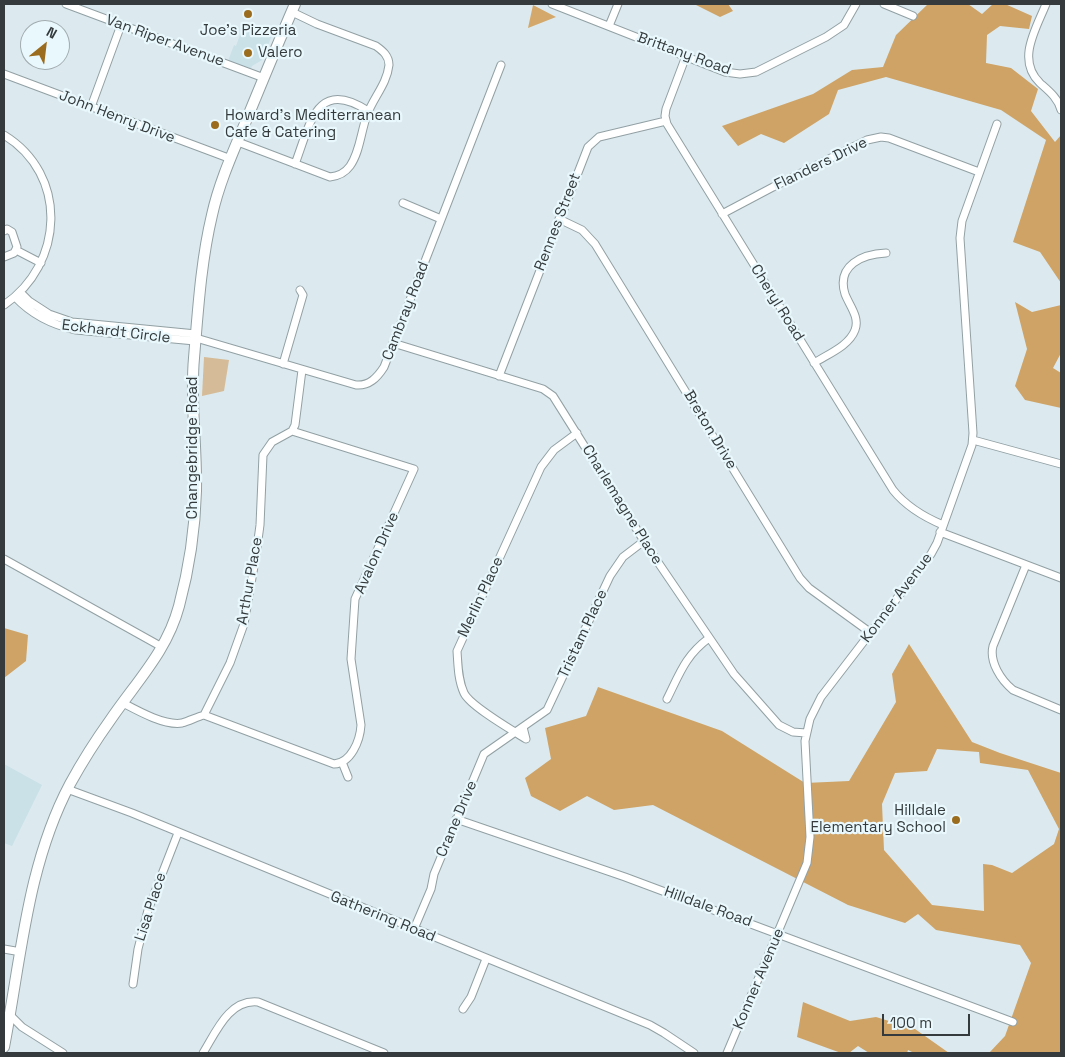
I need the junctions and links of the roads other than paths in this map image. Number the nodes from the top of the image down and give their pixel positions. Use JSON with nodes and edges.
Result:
{"nodes":[{"id":1,"x":66,"y":4,"type":"edge"},
{"id":2,"x":552,"y":4,"type":"edge"},
{"id":3,"x":618,"y":4,"type":"edge"},
{"id":4,"x":856,"y":4,"type":"edge"},
{"id":5,"x":884,"y":4,"type":"edge"},
{"id":6,"x":1046,"y":4,"type":"edge"},
{"id":7,"x":293,"y":8,"type":"edge"},
{"id":8,"x":912,"y":16,"type":"dead end"},
{"id":9,"x":121,"y":25,"type":"junction"},
{"id":10,"x":609,"y":26,"type":"junction"},
{"id":11,"x":686,"y":56,"type":"junction"},
{"id":12,"x":501,"y":65,"type":"dead end"},
{"id":13,"x":4,"y":74,"type":"edge"},
{"id":14,"x":264,"y":78,"type":"junction"},
{"id":15,"x":91,"y":106,"type":"junction"},
{"id":16,"x":1061,"y":110,"type":"edge"},
{"id":17,"x":368,"y":111,"type":"junction"},
{"id":18,"x":666,"y":120,"type":"junction"},
{"id":19,"x":998,"y":124,"type":"dead end"},
{"id":20,"x":4,"y":135,"type":"edge"},
{"id":21,"x":238,"y":142,"type":"junction"},
{"id":22,"x":231,"y":159,"type":"junction"},
{"id":23,"x":295,"y":164,"type":"junction"},
{"id":24,"x":979,"y":172,"type":"junction"},
{"id":25,"x":403,"y":203,"type":"dead end"},
{"id":26,"x":722,"y":214,"type":"junction"},
{"id":27,"x":441,"y":219,"type":"junction"},
{"id":28,"x":559,"y":219,"type":"junction"},
{"id":29,"x":4,"y":230,"type":"edge"},
{"id":30,"x":16,"y":250,"type":"junction"},
{"id":31,"x":886,"y":253,"type":"dead end"},
{"id":32,"x":4,"y":257,"type":"edge"},
{"id":33,"x":41,"y":263,"type":"junction"},
{"id":34,"x":300,"y":290,"type":"dead end"},
{"id":35,"x":18,"y":295,"type":"junction"},
{"id":36,"x":4,"y":305,"type":"edge"},
{"id":37,"x":196,"y":338,"type":"junction"},
{"id":38,"x":393,"y":343,"type":"junction"},
{"id":39,"x":814,"y":363,"type":"junction"},
{"id":40,"x":283,"y":364,"type":"junction"},
{"id":41,"x":302,"y":370,"type":"junction"},
{"id":42,"x":498,"y":376,"type":"junction"},
{"id":43,"x":292,"y":432,"type":"junction"},
{"id":44,"x":577,"y":433,"type":"junction"},
{"id":45,"x":973,"y":440,"type":"junction"},
{"id":46,"x":1061,"y":464,"type":"edge"},
{"id":47,"x":941,"y":529,"type":"junction"},
{"id":48,"x":644,"y":541,"type":"junction"},
{"id":49,"x":4,"y":558,"type":"edge"},
{"id":50,"x":1026,"y":565,"type":"junction"},
{"id":51,"x":1061,"y":578,"type":"edge"},
{"id":52,"x":871,"y":634,"type":"junction"},
{"id":53,"x":709,"y":638,"type":"junction"},
{"id":54,"x":162,"y":647,"type":"junction"},
{"id":55,"x":667,"y":699,"type":"dead end"},
{"id":56,"x":123,"y":703,"type":"junction"},
{"id":57,"x":1061,"y":710,"type":"edge"},
{"id":58,"x":204,"y":715,"type":"junction"},
{"id":59,"x":523,"y":727,"type":"junction"},
{"id":60,"x":515,"y":732,"type":"junction"},
{"id":61,"x":806,"y":733,"type":"junction"},
{"id":62,"x":342,"y":762,"type":"junction"},
{"id":63,"x":348,"y":777,"type":"dead end"},
{"id":64,"x":67,"y":789,"type":"junction"},
{"id":65,"x":456,"y":819,"type":"junction"},
{"id":66,"x":178,"y":833,"type":"junction"},
{"id":67,"x":414,"y":929,"type":"junction"},
{"id":68,"x":778,"y":933,"type":"junction"},
{"id":69,"x":4,"y":949,"type":"edge"},
{"id":70,"x":21,"y":952,"type":"junction"},
{"id":71,"x":486,"y":959,"type":"junction"},
{"id":72,"x":133,"y":984,"type":"dead end"},
{"id":73,"x":463,"y":1008,"type":"dead end"},
{"id":74,"x":10,"y":1015,"type":"junction"},
{"id":75,"x":1013,"y":1022,"type":"dead end"},
{"id":76,"x":4,"y":1047,"type":"edge"},
{"id":77,"x":63,"y":1053,"type":"edge"},
{"id":78,"x":203,"y":1053,"type":"edge"},
{"id":79,"x":384,"y":1053,"type":"edge"},
{"id":80,"x":694,"y":1053,"type":"edge"},
{"id":81,"x":727,"y":1053,"type":"edge"}],
"edges":[{"from":1,"to":9,"type":"street","name":"Van Riper Avenue"},
{"from":2,"to":10,"type":"street","name":"Brittany Road"},
{"from":3,"to":10,"type":"street"},
{"from":4,"to":11,"type":"street","name":"Brittany Road"},
{"from":5,"to":8,"type":"street"},
{"from":6,"to":16,"type":"street"},
{"from":7,"to":14,"type":"main road","name":"Changebridge Road"},
{"from":7,"to":17,"type":"street"},
{"from":9,"to":14,"type":"street","name":"Van Riper Avenue"},
{"from":9,"to":15,"type":"street"},
{"from":10,"to":11,"type":"street","name":"Brittany Road"},
{"from":11,"to":18,"type":"street"},
{"from":12,"to":27,"type":"street","name":"Cambray Road"},
{"from":13,"to":15,"type":"street","name":"John Henry Drive"},
{"from":14,"to":21,"type":"main road","name":"Changebridge Road"},
{"from":15,"to":22,"type":"street","name":"John Henry Drive"},
{"from":17,"to":23,"type":"street"},
{"from":17,"to":23,"type":"street"},
{"from":18,"to":26,"type":"street","name":"Cheryl Road"},
{"from":18,"to":28,"type":"street","name":"Rennes Street"},
{"from":19,"to":24,"type":"street","name":"Konner Avenue"},
{"from":20,"to":33,"type":"street"},
{"from":21,"to":22,"type":"main road","name":"Changebridge Road"},
{"from":21,"to":23,"type":"street"},
{"from":22,"to":37,"type":"main road","name":"Changebridge Road"},
{"from":24,"to":26,"type":"street","name":"Flanders Drive"},
{"from":24,"to":45,"type":"street","name":"Konner Avenue"},
{"from":25,"to":27,"type":"street"},
{"from":26,"to":39,"type":"street","name":"Cheryl Road"},
{"from":27,"to":38,"type":"street","name":"Cambray Road"},
{"from":28,"to":42,"type":"street","name":"Rennes Street"},
{"from":28,"to":52,"type":"street","name":"Breton Drive"},
{"from":29,"to":30,"type":"street"},
{"from":30,"to":32,"type":"street"},
{"from":30,"to":33,"type":"street"},
{"from":31,"to":39,"type":"street"},
{"from":33,"to":35,"type":"street"},
{"from":34,"to":40,"type":"street"},
{"from":35,"to":36,"type":"street"},
{"from":35,"to":37,"type":"street","name":"Eckhardt Circle"},
{"from":37,"to":40,"type":"street","name":"Cambray Road"},
{"from":37,"to":54,"type":"main road","name":"Changebridge Road"},
{"from":38,"to":41,"type":"street","name":"Cambray Road"},
{"from":38,"to":42,"type":"street","name":"Charlemagne Place"},
{"from":39,"to":47,"type":"street","name":"Cheryl Road"},
{"from":40,"to":41,"type":"street","name":"Cambray Road"},
{"from":41,"to":43,"type":"street"},
{"from":42,"to":44,"type":"street","name":"Charlemagne Place"},
{"from":43,"to":58,"type":"street","name":"Arthur Place"},
{"from":43,"to":62,"type":"street","name":"Avalon Drive"},
{"from":44,"to":48,"type":"street","name":"Charlemagne Place"},
{"from":44,"to":60,"type":"street","name":"Merlin Place"},
{"from":45,"to":46,"type":"street"},
{"from":45,"to":47,"type":"street","name":"Konner Avenue"},
{"from":47,"to":50,"type":"street","name":"Cheryl Road"},
{"from":47,"to":52,"type":"street","name":"Konner Avenue"},
{"from":48,"to":53,"type":"street","name":"Charlemagne Place"},
{"from":48,"to":59,"type":"street","name":"Tristam Place"},
{"from":49,"to":54,"type":"street"},
{"from":50,"to":51,"type":"street","name":"Cheryl Road"},
{"from":50,"to":57,"type":"street"},
{"from":52,"to":61,"type":"street","name":"Konner Avenue"},
{"from":53,"to":55,"type":"street"},
{"from":53,"to":61,"type":"street","name":"Charlemagne Place"},
{"from":54,"to":56,"type":"main road","name":"Changebridge Road"},
{"from":56,"to":58,"type":"street"},
{"from":56,"to":64,"type":"main road","name":"Changebridge Road"},
{"from":58,"to":62,"type":"street"},
{"from":59,"to":60,"type":"street","name":"Crane Drive"},
{"from":59,"to":60,"type":"street"},
{"from":60,"to":65,"type":"street","name":"Crane Drive"},
{"from":61,"to":68,"type":"street","name":"Konner Avenue"},
{"from":62,"to":63,"type":"street"},
{"from":64,"to":66,"type":"street","name":"Gathering Road"},
{"from":64,"to":70,"type":"main road","name":"Changebridge Road"},
{"from":65,"to":67,"type":"street","name":"Crane Drive"},
{"from":65,"to":68,"type":"street","name":"Hilldale Road"},
{"from":66,"to":67,"type":"street","name":"Gathering Road"},
{"from":66,"to":72,"type":"street","name":"Lisa Place"},
{"from":67,"to":71,"type":"street","name":"Gathering Road"},
{"from":68,"to":75,"type":"street","name":"Hilldale Road"},
{"from":68,"to":81,"type":"street","name":"Konner Avenue"},
{"from":69,"to":70,"type":"street"},
{"from":70,"to":74,"type":"main road","name":"Changebridge Road"},
{"from":71,"to":73,"type":"street"},
{"from":71,"to":80,"type":"street","name":"Gathering Road"},
{"from":74,"to":76,"type":"main road","name":"Changebridge Road"},
{"from":74,"to":77,"type":"street"},
{"from":78,"to":79,"type":"street"}]}
